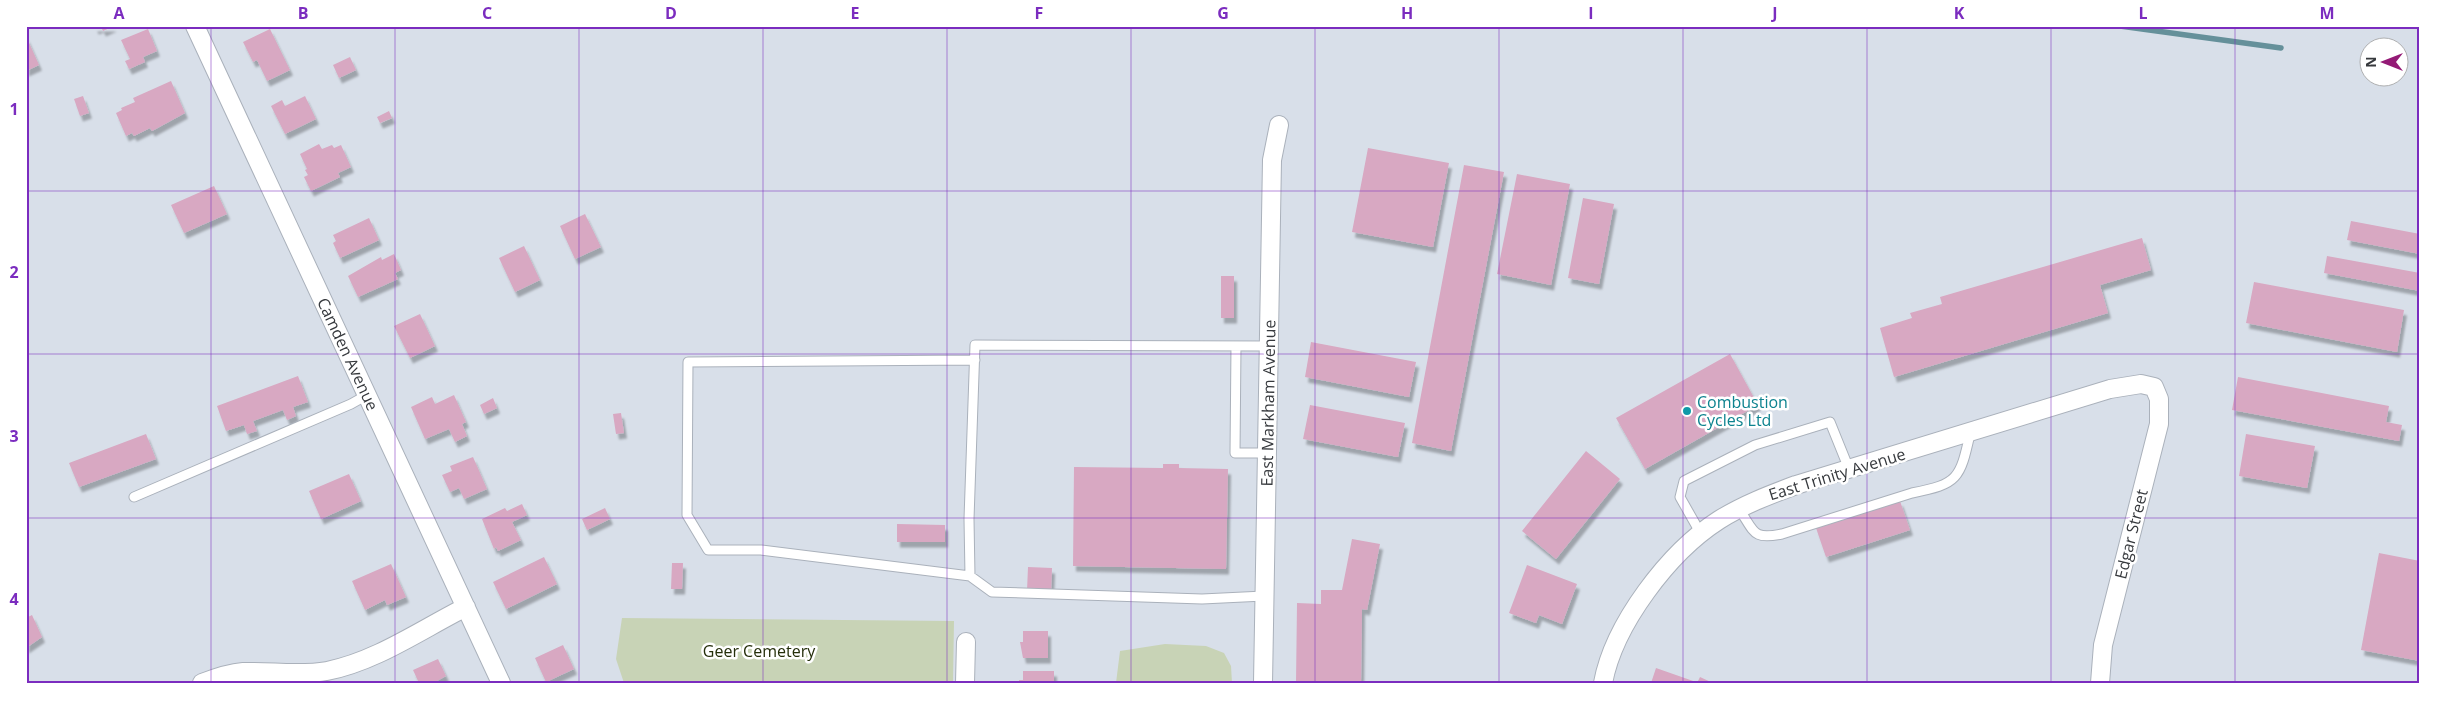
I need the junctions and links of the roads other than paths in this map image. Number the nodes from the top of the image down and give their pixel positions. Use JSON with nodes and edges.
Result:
{"nodes":[{"id":1,"x":195,"y":26,"type":"edge"},
{"id":2,"x":1278,"y":125,"type":"dead end"},
{"id":3,"x":1236,"y":346,"type":"junction"},
{"id":4,"x":1269,"y":346,"type":"junction"},
{"id":5,"x":975,"y":360,"type":"junction"},
{"id":6,"x":2154,"y":387,"type":"joint"},
{"id":7,"x":367,"y":395,"type":"junction"},
{"id":8,"x":1970,"y":434,"type":"junction"},
{"id":9,"x":1267,"y":453,"type":"junction"},
{"id":10,"x":1849,"y":469,"type":"junction"},
{"id":11,"x":134,"y":497,"type":"dead end"},
{"id":12,"x":1739,"y":510,"type":"junction"},
{"id":13,"x":1700,"y":534,"type":"junction"},
{"id":14,"x":970,"y":576,"type":"junction"},
{"id":15,"x":1264,"y":596,"type":"junction"},
{"id":16,"x":466,"y":607,"type":"junction"},
{"id":17,"x":966,"y":642,"type":"dead end"},
{"id":18,"x":202,"y":683,"type":"edge"},
{"id":19,"x":501,"y":683,"type":"edge"},
{"id":20,"x":965,"y":683,"type":"edge"},
{"id":21,"x":1263,"y":683,"type":"edge"},
{"id":22,"x":1603,"y":683,"type":"edge"},
{"id":23,"x":2100,"y":683,"type":"edge"}],
"edges":[{"from":1,"to":7,"type":"street","name":"Camden Avenue"},
{"from":2,"to":4,"type":"street","name":"East Markham Avenue"},
{"from":3,"to":4,"type":"lane"},
{"from":3,"to":5,"type":"lane"},
{"from":3,"to":9,"type":"lane"},
{"from":4,"to":9,"type":"street","name":"East Markham Avenue"},
{"from":5,"to":14,"type":"lane"},
{"from":5,"to":14,"type":"lane"},
{"from":6,"to":8,"type":"street","name":"East Trinity Avenue"},
{"from":6,"to":23,"type":"street","name":"Edgar Street"},
{"from":7,"to":11,"type":"lane"},
{"from":7,"to":16,"type":"street","name":"Camden Avenue"},
{"from":8,"to":10,"type":"street","name":"East Trinity Avenue"},
{"from":8,"to":12,"type":"lane"},
{"from":9,"to":15,"type":"street","name":"East Markham Avenue"},
{"from":10,"to":12,"type":"street","name":"East Trinity Avenue"},
{"from":10,"to":13,"type":"lane"},
{"from":12,"to":13,"type":"street","name":"East Trinity Avenue"},
{"from":13,"to":22,"type":"street","name":"East Trinity Avenue"},
{"from":14,"to":15,"type":"lane"},
{"from":15,"to":21,"type":"street","name":"East Markham Avenue"},
{"from":16,"to":18,"type":"street"},
{"from":16,"to":19,"type":"street","name":"Camden Avenue"},
{"from":17,"to":20,"type":"street"}]}
